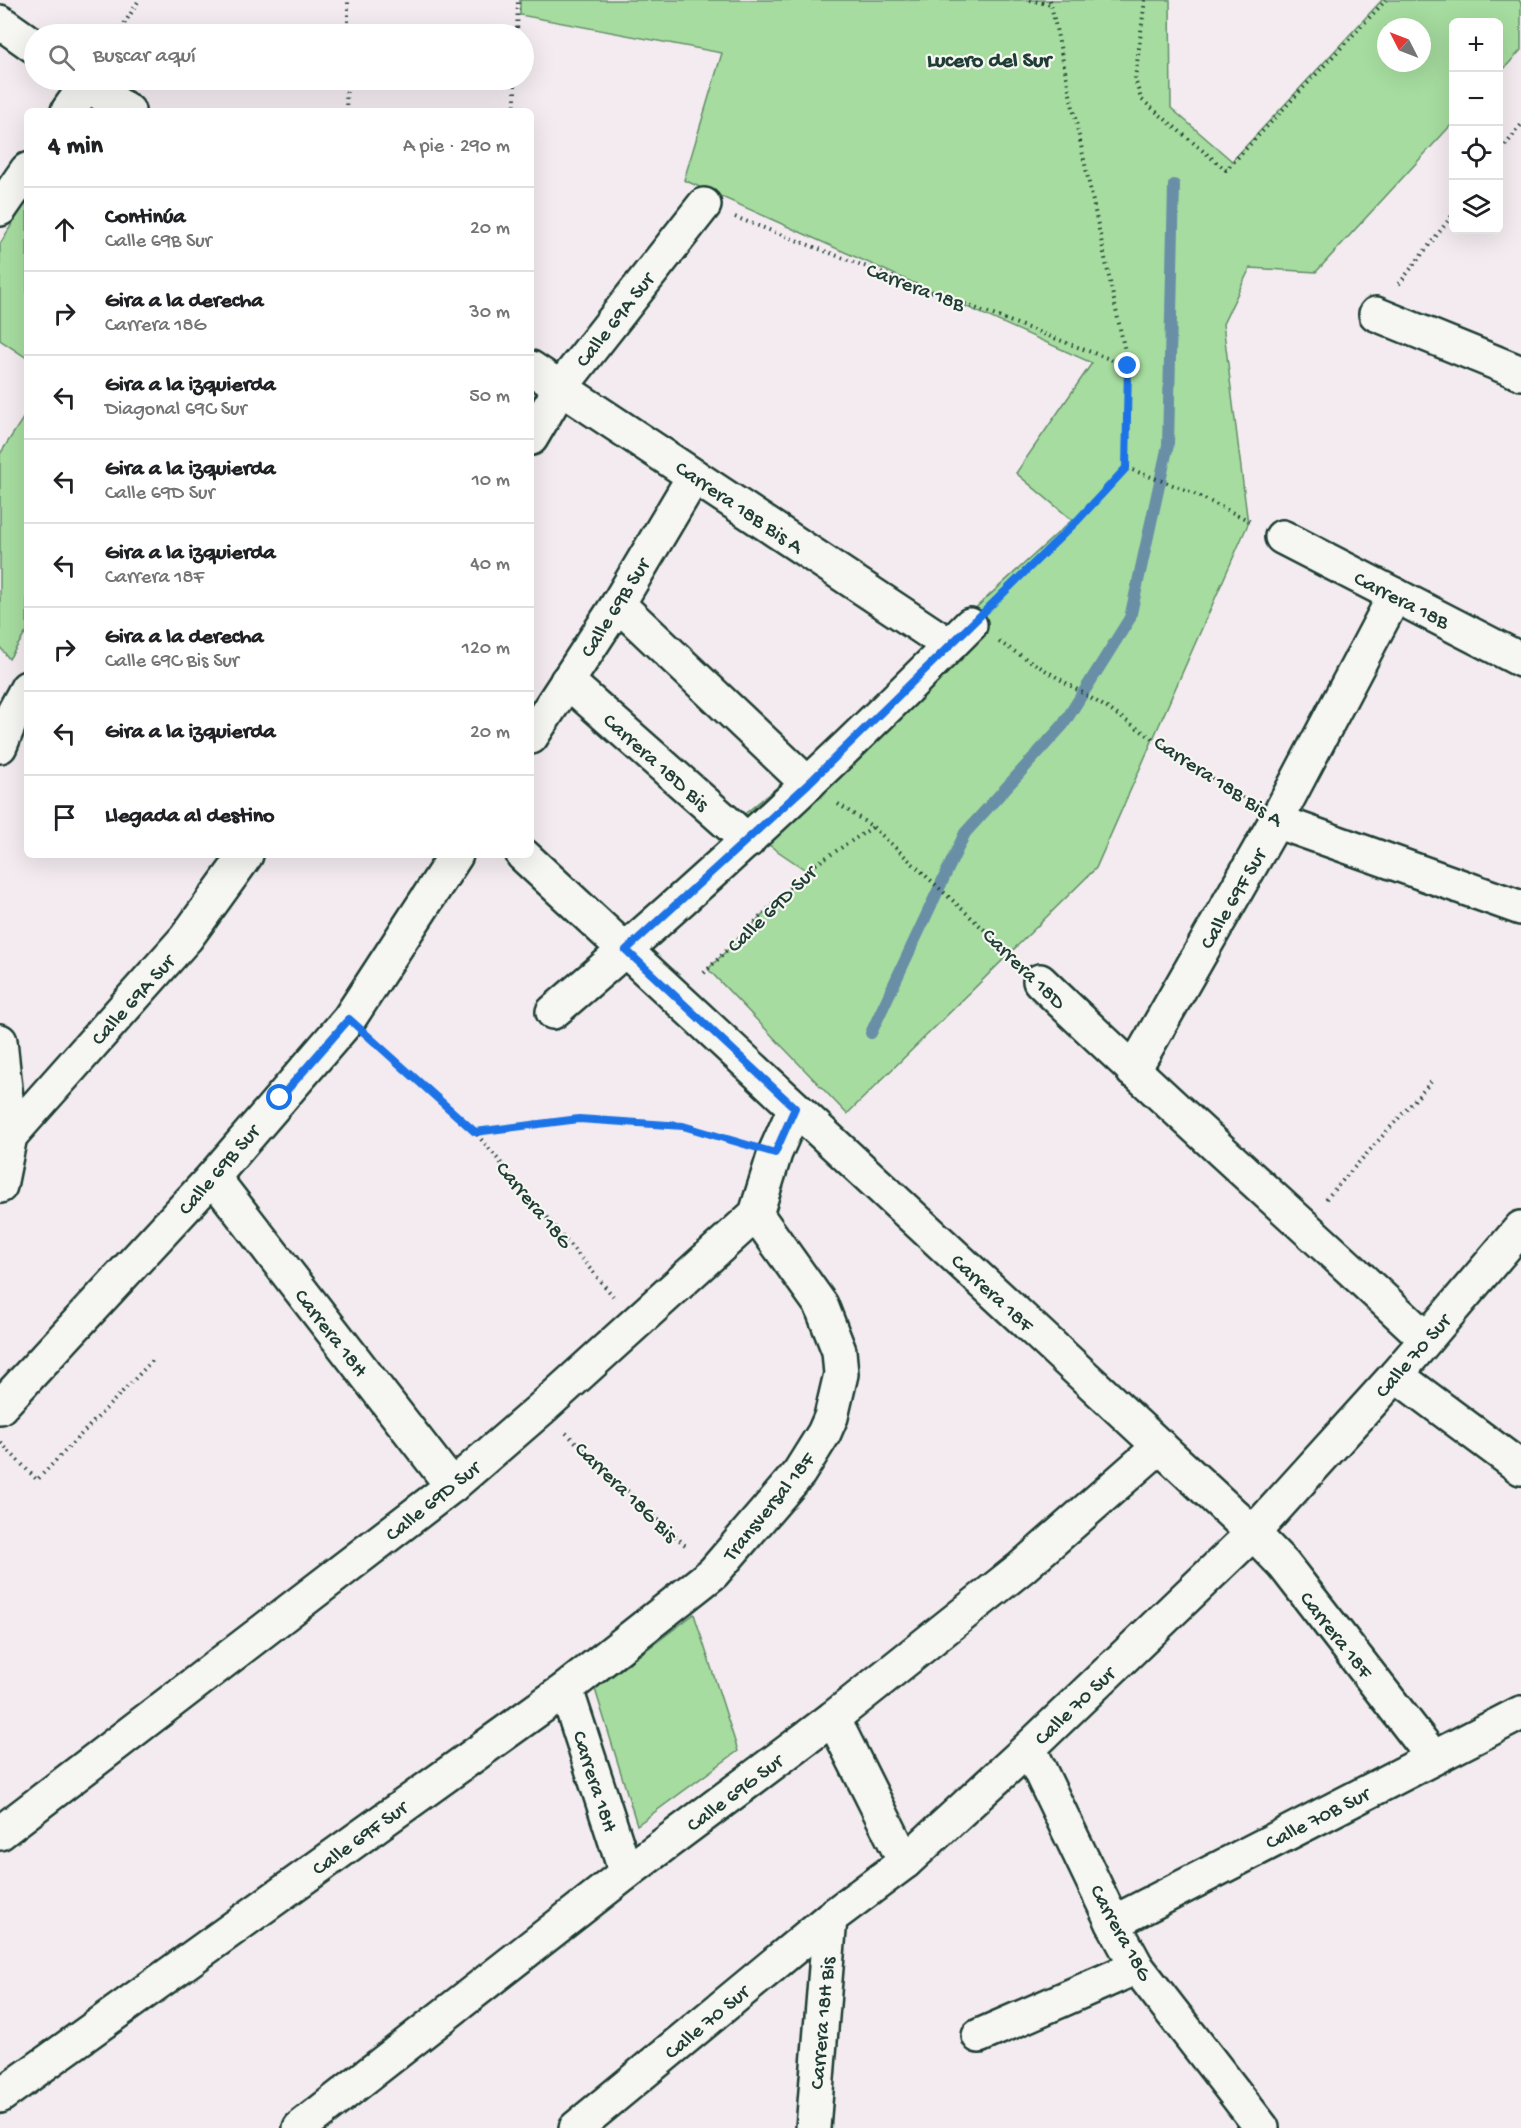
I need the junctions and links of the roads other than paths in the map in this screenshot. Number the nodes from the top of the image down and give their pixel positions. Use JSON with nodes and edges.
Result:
{"nodes":[{"id":1,"x":0,"y":22,"type":"edge"},
{"id":2,"x":24,"y":39,"type":"edge"},
{"id":3,"x":80,"y":90,"type":"edge"},
{"id":4,"x":96,"y":90,"type":"edge"},
{"id":5,"x":70,"y":108,"type":"edge"},
{"id":6,"x":123,"y":108,"type":"edge"},
{"id":7,"x":24,"y":174,"type":"edge"},
{"id":8,"x":704,"y":206,"type":"road end"},
{"id":9,"x":0,"y":208,"type":"edge"},
{"id":10,"x":1376,"y":314,"type":"road end"},
{"id":11,"x":534,"y":370,"type":"edge"},
{"id":12,"x":1521,"y":373,"type":"edge"},
{"id":13,"x":561,"y":387,"type":"junction"},
{"id":14,"x":534,"y":433,"type":"edge"},
{"id":15,"x":694,"y":476,"type":"junction"},
{"id":16,"x":1282,"y":537,"type":"road end"},
{"id":17,"x":1395,"y":595,"type":"junction"},
{"id":18,"x":618,"y":604,"type":"junction"},
{"id":19,"x":1521,"y":660,"type":"edge"},
{"id":20,"x":567,"y":681,"type":"junction"},
{"id":21,"x":24,"y":694,"type":"edge"},
{"id":22,"x":534,"y":732,"type":"edge"},
{"id":23,"x":2,"y":734,"type":"edge"},
{"id":24,"x":808,"y":784,"type":"junction"},
{"id":25,"x":1276,"y":821,"type":"junction"},
{"id":26,"x":748,"y":841,"type":"junction"},
{"id":27,"x":244,"y":858,"type":"edge"},
{"id":28,"x":454,"y":858,"type":"edge"},
{"id":29,"x":526,"y":858,"type":"edge"},
{"id":30,"x":1521,"y":908,"type":"edge"},
{"id":31,"x":626,"y":950,"type":"junction"},
{"id":32,"x":1040,"y":981,"type":"road end"},
{"id":33,"x":553,"y":1012,"type":"dead end"},
{"id":34,"x":0,"y":1041,"type":"edge"},
{"id":35,"x":1133,"y":1071,"type":"junction"},
{"id":36,"x":795,"y":1108,"type":"junction"},
{"id":37,"x":10,"y":1136,"type":"junction"},
{"id":38,"x":213,"y":1178,"type":"junction"},
{"id":39,"x":0,"y":1186,"type":"edge"},
{"id":40,"x":756,"y":1214,"type":"junction"},
{"id":41,"x":1516,"y":1244,"type":"edge"},
{"id":42,"x":1426,"y":1339,"type":"junction"},
{"id":43,"x":1396,"y":1375,"type":"junction"},
{"id":44,"x":0,"y":1407,"type":"edge"},
{"id":45,"x":1160,"y":1446,"type":"junction"},
{"id":46,"x":1521,"y":1468,"type":"edge"},
{"id":47,"x":452,"y":1486,"type":"junction"},
{"id":48,"x":1253,"y":1533,"type":"junction"},
{"id":49,"x":713,"y":1573,"type":"joint"},
{"id":50,"x":566,"y":1689,"type":"junction"},
{"id":51,"x":1521,"y":1713,"type":"edge"},
{"id":52,"x":832,"y":1718,"type":"junction"},
{"id":53,"x":1029,"y":1748,"type":"junction"},
{"id":54,"x":1433,"y":1757,"type":"junction"},
{"id":55,"x":0,"y":1833,"type":"edge"},
{"id":56,"x":905,"y":1862,"type":"junction"},
{"id":57,"x":626,"y":1873,"type":"junction"},
{"id":58,"x":830,"y":1918,"type":"junction"},
{"id":59,"x":1113,"y":1923,"type":"junction"},
{"id":60,"x":1137,"y":1967,"type":"junction"},
{"id":61,"x":979,"y":2036,"type":"dead end"},
{"id":62,"x":0,"y":2096,"type":"edge"},
{"id":63,"x":300,"y":2128,"type":"edge"},
{"id":64,"x":576,"y":2128,"type":"edge"},
{"id":65,"x":813,"y":2128,"type":"edge"},
{"id":66,"x":1262,"y":2128,"type":"edge"}],
"edges":[{"from":1,"to":2,"type":"street"},
{"from":3,"to":5,"type":"street"},
{"from":4,"to":6,"type":"street"},
{"from":7,"to":9,"type":"street"},
{"from":8,"to":13,"type":"street","name":"Calle 69A Sur"},
{"from":10,"to":12,"type":"street"},
{"from":11,"to":13,"type":"street","name":"Carrera 18B Bis A"},
{"from":13,"to":14,"type":"street","name":"Calle 69A Sur"},
{"from":13,"to":15,"type":"street","name":"Carrera 18B Bis A"},
{"from":15,"to":18,"type":"street","name":"Calle 69B Sur"},
{"from":15,"to":24,"type":"street","name":"Carrera 18B Bis A"},
{"from":16,"to":17,"type":"street","name":"Carrera 18B"},
{"from":17,"to":19,"type":"street","name":"Carrera 18B"},
{"from":17,"to":25,"type":"street","name":"Calle 69F Sur"},
{"from":18,"to":20,"type":"street","name":"Calle 69B Sur"},
{"from":18,"to":24,"type":"street"},
{"from":20,"to":22,"type":"street","name":"Calle 69B Sur"},
{"from":20,"to":26,"type":"street","name":"Carrera 18D Bis"},
{"from":21,"to":23,"type":"street"},
{"from":24,"to":26,"type":"street"},
{"from":25,"to":30,"type":"street","name":"Carrera 18B Bis A"},
{"from":25,"to":35,"type":"street","name":"Calle 69F Sur"},
{"from":26,"to":31,"type":"street"},
{"from":27,"to":37,"type":"street","name":"Calle 69A Sur"},
{"from":28,"to":38,"type":"street","name":"Calle 69B Sur"},
{"from":29,"to":31,"type":"street","name":"Carrera 18F"},
{"from":31,"to":33,"type":"street"},
{"from":31,"to":36,"type":"street","name":"Carrera 18F"},
{"from":32,"to":35,"type":"street","name":"Carrera 18D"},
{"from":34,"to":37,"type":"street"},
{"from":35,"to":42,"type":"street","name":"Carrera 18D"},
{"from":36,"to":40,"type":"street"},
{"from":36,"to":45,"type":"street","name":"Carrera 18F"},
{"from":37,"to":39,"type":"street"},
{"from":38,"to":44,"type":"street","name":"Calle 69B Sur"},
{"from":38,"to":47,"type":"street","name":"Carrera 18H"},
{"from":40,"to":47,"type":"street","name":"Calle 69D Sur"},
{"from":40,"to":49,"type":"street","name":"Transversal 18F"},
{"from":41,"to":42,"type":"street","name":"Calle 70 Sur"},
{"from":42,"to":43,"type":"street","name":"Calle 70 Sur"},
{"from":43,"to":46,"type":"street"},
{"from":43,"to":48,"type":"street","name":"Calle 70 Sur"},
{"from":45,"to":48,"type":"street","name":"Carrera 18F"},
{"from":45,"to":52,"type":"street","name":"Calle 69G Sur"},
{"from":47,"to":55,"type":"street","name":"Calle 69D Sur"},
{"from":48,"to":53,"type":"street","name":"Calle 70 Sur"},
{"from":48,"to":54,"type":"street","name":"Carrera 18F"},
{"from":49,"to":50,"type":"street","name":"Calle 69F Sur"},
{"from":50,"to":57,"type":"street","name":"Carrera 18H"},
{"from":50,"to":62,"type":"street","name":"Calle 69F Sur"},
{"from":51,"to":54,"type":"street","name":"Calle 70B Sur"},
{"from":52,"to":56,"type":"street"},
{"from":52,"to":57,"type":"street","name":"Calle 69G Sur"},
{"from":53,"to":56,"type":"street","name":"Calle 70 Sur"},
{"from":53,"to":59,"type":"street","name":"Carrera 18G"},
{"from":54,"to":59,"type":"street","name":"Calle 70B Sur"},
{"from":56,"to":58,"type":"street","name":"Calle 70 Sur"},
{"from":57,"to":63,"type":"street","name":"Calle 69G Sur"},
{"from":58,"to":64,"type":"street","name":"Calle 70 Sur"},
{"from":58,"to":65,"type":"street","name":"Carrera 18H Bis"},
{"from":59,"to":60,"type":"street","name":"Carrera 18G"},
{"from":60,"to":61,"type":"street"},
{"from":60,"to":66,"type":"street","name":"Carrera 18G"}]}
